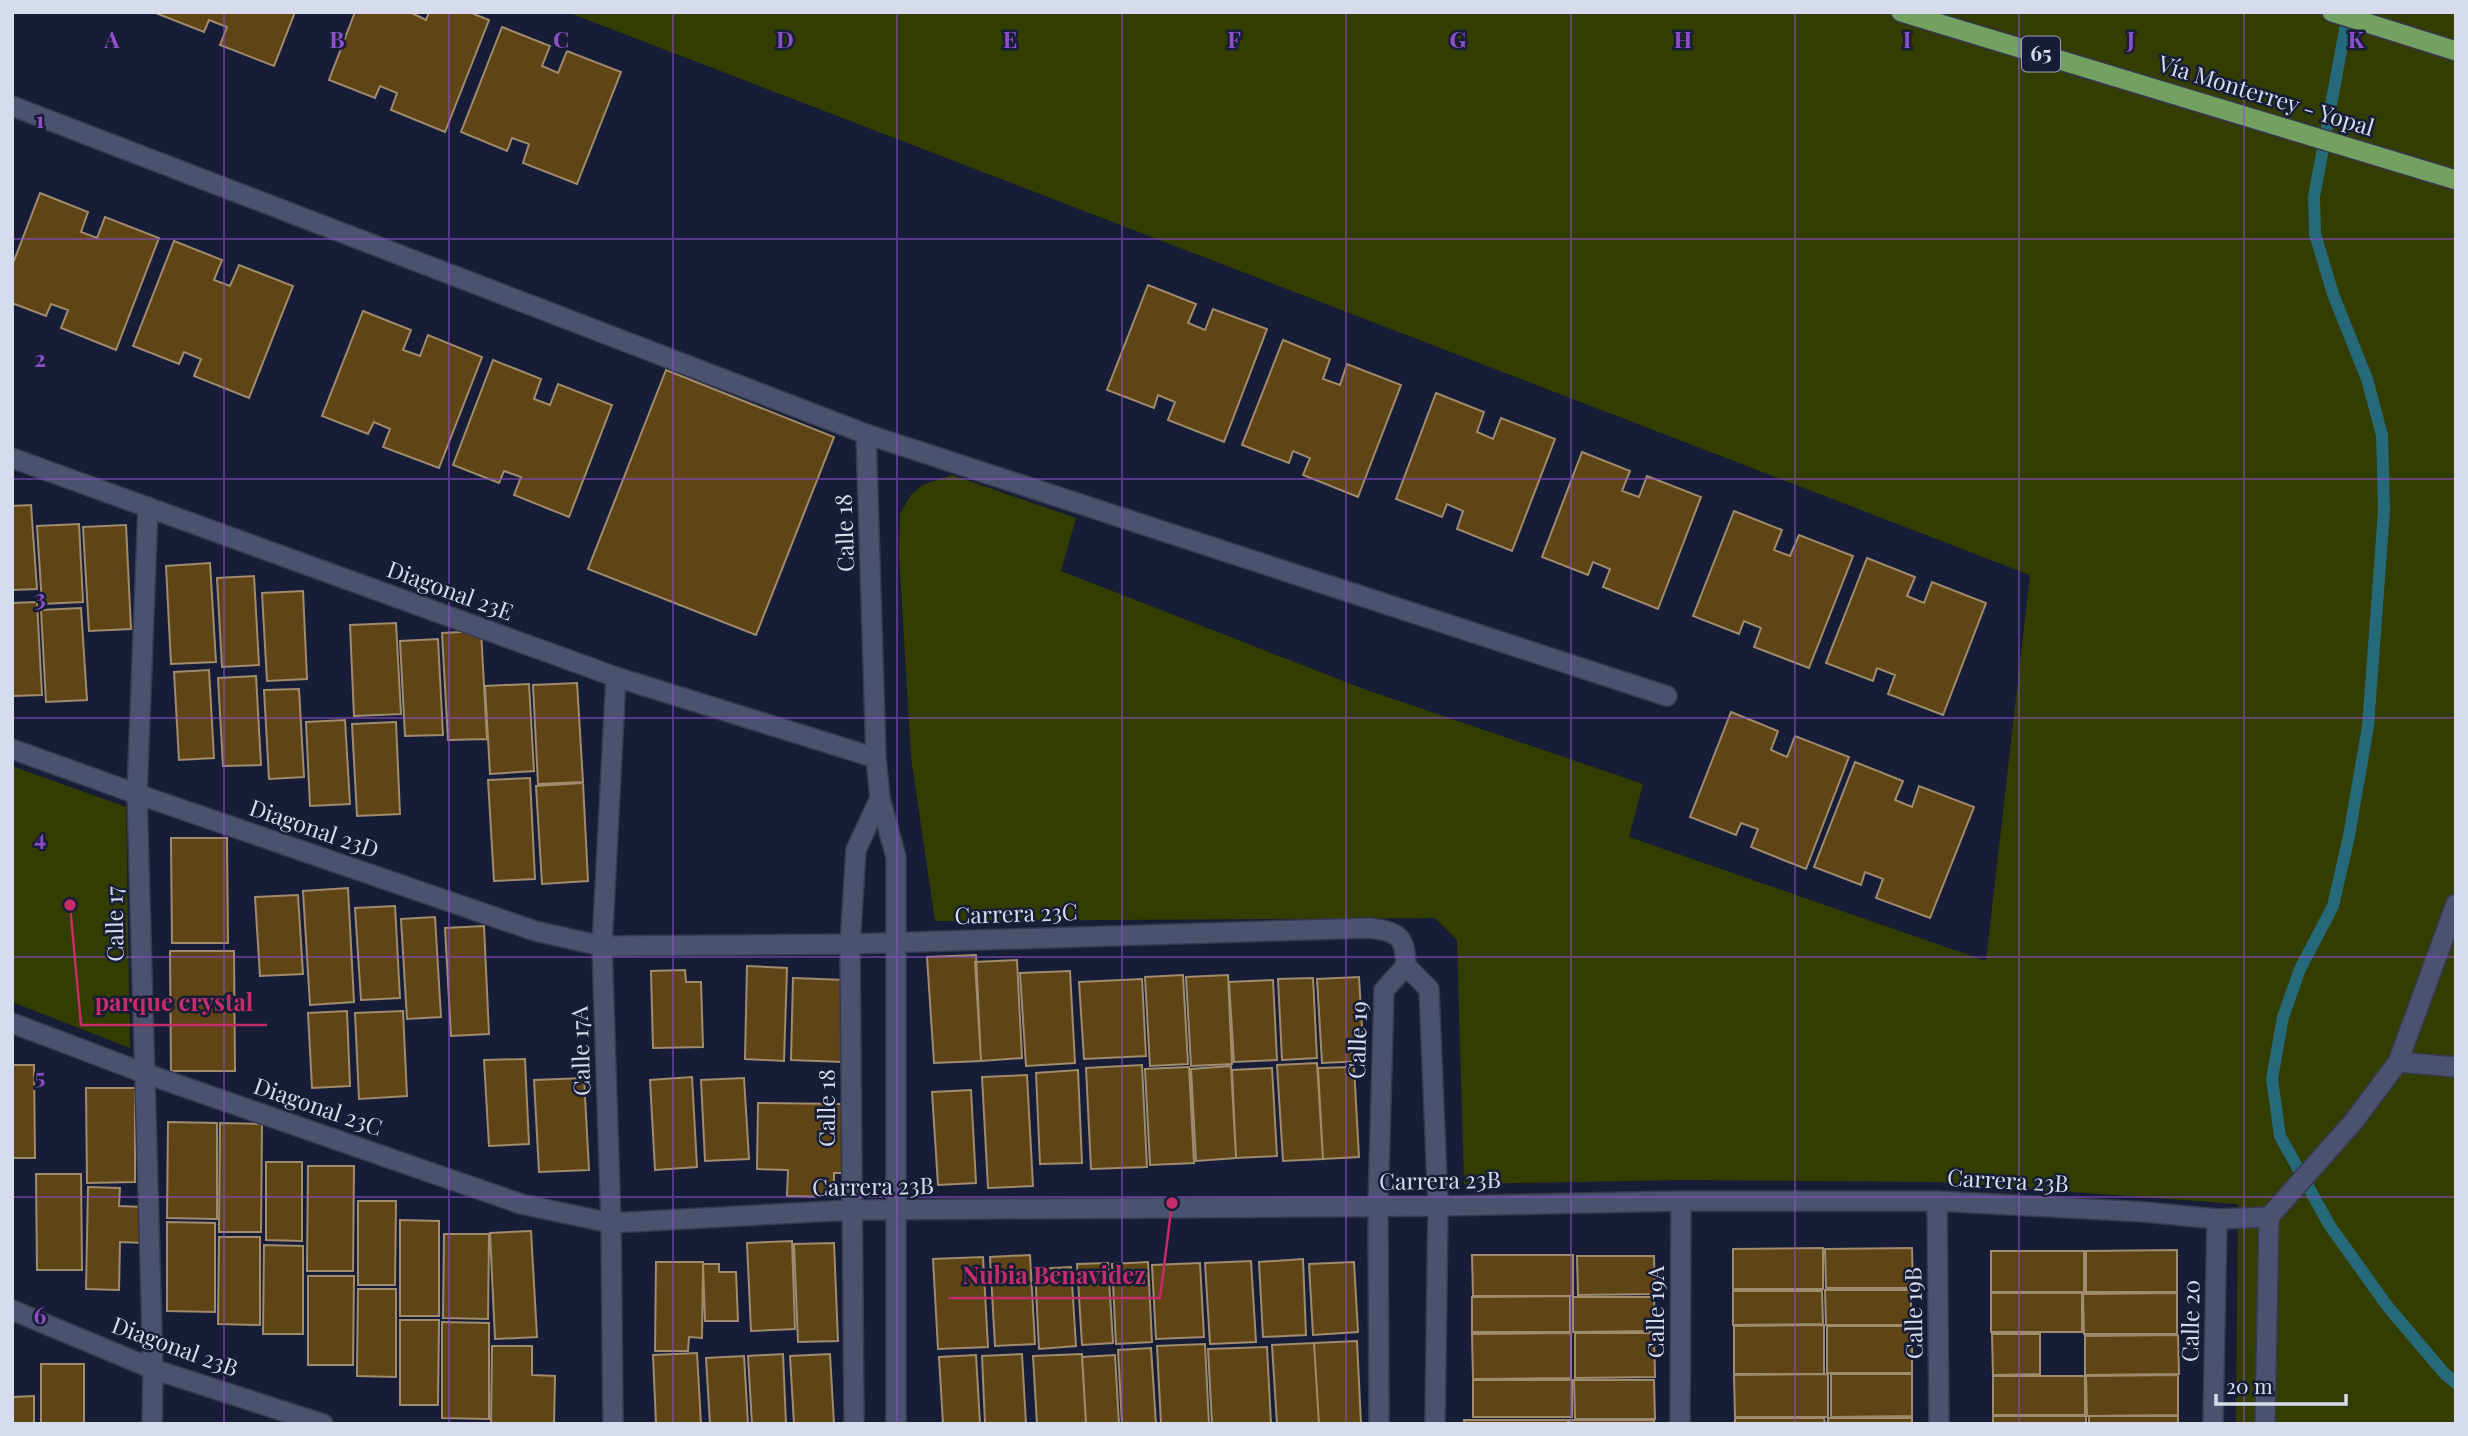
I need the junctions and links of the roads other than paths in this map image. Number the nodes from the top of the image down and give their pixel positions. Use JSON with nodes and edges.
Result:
{"nodes":[{"id":1,"x":1901,"y":12,"type":"edge"},
{"id":2,"x":2332,"y":12,"type":"edge"},
{"id":3,"x":2456,"y":51,"type":"edge"},
{"id":4,"x":12,"y":106,"type":"edge"},
{"id":5,"x":2456,"y":180,"type":"edge"},
{"id":6,"x":866,"y":434,"type":"junction"},
{"id":7,"x":12,"y":458,"type":"edge"},
{"id":8,"x":148,"y":508,"type":"junction"},
{"id":9,"x":615,"y":677,"type":"junction"},
{"id":10,"x":1667,"y":696,"type":"dead end"},
{"id":11,"x":12,"y":749,"type":"edge"},
{"id":12,"x":876,"y":758,"type":"junction"},
{"id":13,"x":136,"y":794,"type":"junction"},
{"id":14,"x":880,"y":798,"type":"junction"},
{"id":15,"x":2456,"y":904,"type":"edge"},
{"id":16,"x":895,"y":942,"type":"junction"},
{"id":17,"x":850,"y":944,"type":"junction"},
{"id":18,"x":602,"y":946,"type":"junction"},
{"id":19,"x":1406,"y":966,"type":"junction"},
{"id":20,"x":12,"y":1023,"type":"edge"},
{"id":21,"x":2398,"y":1062,"type":"junction"},
{"id":22,"x":2456,"y":1067,"type":"edge"},
{"id":23,"x":144,"y":1073,"type":"junction"},
{"id":24,"x":1681,"y":1201,"type":"junction"},
{"id":25,"x":1937,"y":1201,"type":"junction"},
{"id":26,"x":1438,"y":1206,"type":"junction"},
{"id":27,"x":1378,"y":1207,"type":"junction"},
{"id":28,"x":852,"y":1210,"type":"junction"},
{"id":29,"x":896,"y":1210,"type":"junction"},
{"id":30,"x":2269,"y":1217,"type":"junction"},
{"id":31,"x":2217,"y":1219,"type":"junction"},
{"id":32,"x":611,"y":1223,"type":"junction"},
{"id":33,"x":12,"y":1310,"type":"edge"},
{"id":34,"x":153,"y":1369,"type":"junction"},
{"id":35,"x":152,"y":1424,"type":"edge"},
{"id":36,"x":323,"y":1424,"type":"edge"},
{"id":37,"x":613,"y":1424,"type":"edge"},
{"id":38,"x":854,"y":1424,"type":"edge"},
{"id":39,"x":896,"y":1424,"type":"edge"},
{"id":40,"x":1379,"y":1424,"type":"edge"},
{"id":41,"x":1435,"y":1424,"type":"edge"},
{"id":42,"x":1680,"y":1424,"type":"edge"},
{"id":43,"x":1939,"y":1424,"type":"edge"},
{"id":44,"x":2213,"y":1424,"type":"edge"},
{"id":45,"x":2265,"y":1424,"type":"edge"}],
"edges":[{"from":1,"to":5,"type":"highway","name":"Vía Monterrey - Yopal","number":"65"},
{"from":2,"to":3,"type":"street"},
{"from":4,"to":6,"type":"street"},
{"from":6,"to":10,"type":"street"},
{"from":6,"to":12,"type":"street","name":"Calle 18"},
{"from":7,"to":8,"type":"street","name":"Diagonal 23E"},
{"from":8,"to":9,"type":"street","name":"Diagonal 23E"},
{"from":8,"to":13,"type":"street","name":"Calle 17"},
{"from":9,"to":12,"type":"street","name":"Diagonal 23E"},
{"from":9,"to":18,"type":"street","name":"Calle 17A"},
{"from":11,"to":13,"type":"street","name":"Diagonal 23D"},
{"from":12,"to":14,"type":"street","name":"Calle 18"},
{"from":13,"to":18,"type":"street","name":"Diagonal 23D"},
{"from":13,"to":23,"type":"street","name":"Calle 17"},
{"from":14,"to":16,"type":"street","name":"Calle 18"},
{"from":14,"to":17,"type":"street","name":"Calle 18"},
{"from":15,"to":21,"type":"street"},
{"from":16,"to":17,"type":"street","name":"Carrera 23C"},
{"from":16,"to":19,"type":"street","name":"Carrera 23C"},
{"from":16,"to":29,"type":"street","name":"Calle 18"},
{"from":17,"to":18,"type":"street","name":"Carrera 23C"},
{"from":17,"to":28,"type":"street","name":"Calle 18"},
{"from":18,"to":32,"type":"street","name":"Calle 17A"},
{"from":19,"to":26,"type":"street"},
{"from":19,"to":27,"type":"street","name":"Calle 19"},
{"from":20,"to":23,"type":"street","name":"Diagonal 23C"},
{"from":21,"to":22,"type":"street"},
{"from":21,"to":30,"type":"street"},
{"from":23,"to":32,"type":"street","name":"Diagonal 23C"},
{"from":23,"to":34,"type":"street","name":"Calle 17"},
{"from":24,"to":25,"type":"street","name":"Carrera 23B"},
{"from":24,"to":26,"type":"street","name":"Carrera 23B"},
{"from":24,"to":42,"type":"street","name":"Calle 19A"},
{"from":25,"to":31,"type":"street","name":"Carrera 23B"},
{"from":25,"to":43,"type":"street","name":"Calle 19B"},
{"from":26,"to":27,"type":"street","name":"Carrera 23B"},
{"from":26,"to":41,"type":"street"},
{"from":27,"to":29,"type":"street","name":"Carrera 23B"},
{"from":27,"to":40,"type":"street","name":"Calle 19"},
{"from":28,"to":29,"type":"street","name":"Carrera 23B"},
{"from":28,"to":32,"type":"street","name":"Carrera 23B"},
{"from":28,"to":38,"type":"street","name":"Calle 18"},
{"from":29,"to":39,"type":"street","name":"Calle 18"},
{"from":30,"to":31,"type":"street","name":"Carrera 23B"},
{"from":30,"to":45,"type":"street"},
{"from":31,"to":44,"type":"street","name":"Calle 20"},
{"from":32,"to":37,"type":"street","name":"Calle 17A"},
{"from":33,"to":34,"type":"street","name":"Diagonal 23B"},
{"from":34,"to":35,"type":"street","name":"Calle 17"},
{"from":34,"to":36,"type":"street","name":"Diagonal 23B"}]}
